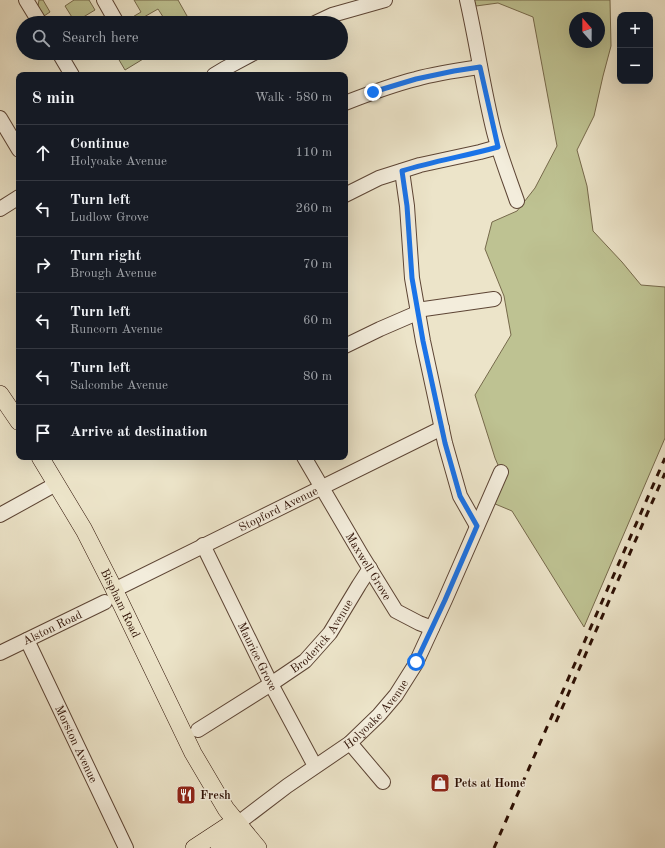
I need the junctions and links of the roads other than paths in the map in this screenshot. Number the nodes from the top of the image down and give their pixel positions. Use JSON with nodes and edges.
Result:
{"nodes":[{"id":1,"x":26,"y":0,"type":"edge"},
{"id":2,"x":104,"y":0,"type":"edge"},
{"id":3,"x":385,"y":0,"type":"edge"},
{"id":4,"x":467,"y":0,"type":"edge"},
{"id":5,"x":36,"y":16,"type":"edge"},
{"id":6,"x":113,"y":16,"type":"edge"},
{"id":7,"x":330,"y":16,"type":"edge"},
{"id":8,"x":63,"y":60,"type":"edge"},
{"id":9,"x":240,"y":60,"type":"edge"},
{"id":10,"x":480,"y":67,"type":"junction"},
{"id":11,"x":70,"y":72,"type":"edge"},
{"id":12,"x":218,"y":72,"type":"edge"},
{"id":13,"x":348,"y":102,"type":"edge"},
{"id":14,"x":0,"y":118,"type":"edge"},
{"id":15,"x":16,"y":145,"type":"edge"},
{"id":16,"x":498,"y":147,"type":"junction"},
{"id":17,"x":402,"y":171,"type":"junction"},
{"id":18,"x":348,"y":194,"type":"edge"},
{"id":19,"x":16,"y":199,"type":"edge"},
{"id":20,"x":517,"y":201,"type":"dead end"},
{"id":21,"x":0,"y":209,"type":"edge"},
{"id":22,"x":494,"y":299,"type":"dead end"},
{"id":23,"x":417,"y":312,"type":"junction"},
{"id":24,"x":348,"y":345,"type":"edge"},
{"id":25,"x":0,"y":394,"type":"edge"},
{"id":26,"x":16,"y":418,"type":"edge"},
{"id":27,"x":442,"y":428,"type":"junction"},
{"id":28,"x":42,"y":460,"type":"edge"},
{"id":29,"x":306,"y":460,"type":"edge"},
{"id":30,"x":501,"y":472,"type":"dead end"},
{"id":31,"x":56,"y":484,"type":"junction"},
{"id":32,"x":322,"y":486,"type":"junction"},
{"id":33,"x":0,"y":515,"type":"edge"},
{"id":34,"x":477,"y":526,"type":"junction"},
{"id":35,"x":203,"y":545,"type":"junction"},
{"id":36,"x":370,"y":568,"type":"junction"},
{"id":37,"x":109,"y":596,"type":"junction"},
{"id":38,"x":432,"y":628,"type":"junction"},
{"id":39,"x":27,"y":640,"type":"junction"},
{"id":40,"x":0,"y":652,"type":"edge"},
{"id":41,"x":270,"y":684,"type":"junction"},
{"id":42,"x":198,"y":730,"type":"dead end"},
{"id":43,"x":350,"y":743,"type":"junction"},
{"id":44,"x":315,"y":766,"type":"junction"},
{"id":45,"x":383,"y":782,"type":"dead end"},
{"id":46,"x":231,"y":838,"type":"edge"},
{"id":47,"x":126,"y":848,"type":"edge"},
{"id":48,"x":194,"y":848,"type":"edge"},
{"id":49,"x":258,"y":848,"type":"edge"}],
"edges":[{"from":1,"to":5,"type":"street"},
{"from":2,"to":6,"type":"street"},
{"from":3,"to":7,"type":"street"},
{"from":4,"to":10,"type":"street"},
{"from":8,"to":11,"type":"street"},
{"from":9,"to":12,"type":"street"},
{"from":10,"to":13,"type":"street"},
{"from":10,"to":16,"type":"street"},
{"from":14,"to":15,"type":"street"},
{"from":16,"to":17,"type":"street"},
{"from":16,"to":20,"type":"street"},
{"from":17,"to":18,"type":"street"},
{"from":17,"to":23,"type":"street"},
{"from":19,"to":21,"type":"street"},
{"from":22,"to":23,"type":"street"},
{"from":23,"to":24,"type":"street"},
{"from":23,"to":27,"type":"street"},
{"from":25,"to":26,"type":"main road"},
{"from":27,"to":32,"type":"street","name":"Stopford Avenue"},
{"from":27,"to":34,"type":"street"},
{"from":28,"to":31,"type":"main road","name":"Bispham Road"},
{"from":29,"to":32,"type":"street","name":"Maxwell Grove"},
{"from":30,"to":34,"type":"street","name":"Holyoake Avenue"},
{"from":31,"to":33,"type":"street"},
{"from":31,"to":37,"type":"main road","name":"Bispham Road"},
{"from":32,"to":35,"type":"street","name":"Stopford Avenue"},
{"from":32,"to":36,"type":"street","name":"Maxwell Grove"},
{"from":34,"to":38,"type":"street","name":"Holyoake Avenue"},
{"from":35,"to":37,"type":"street","name":"Stopford Avenue"},
{"from":35,"to":41,"type":"street","name":"Maurice Grove"},
{"from":36,"to":38,"type":"street","name":"Maxwell Grove"},
{"from":36,"to":41,"type":"street","name":"Broderick Avenue"},
{"from":37,"to":39,"type":"street","name":"Alston Road"},
{"from":37,"to":46,"type":"main road","name":"Bispham Road"},
{"from":38,"to":43,"type":"street","name":"Holyoake Avenue"},
{"from":39,"to":40,"type":"street","name":"Alston Road"},
{"from":39,"to":47,"type":"street","name":"Morston Avenue"},
{"from":41,"to":42,"type":"street","name":"Broderick Avenue"},
{"from":41,"to":44,"type":"street","name":"Maurice Grove"},
{"from":43,"to":44,"type":"street","name":"Holyoake Avenue"},
{"from":43,"to":45,"type":"street"},
{"from":44,"to":46,"type":"street","name":"Holyoake Avenue"},
{"from":46,"to":48,"type":"main road"},
{"from":46,"to":49,"type":"main road","name":"Bispham Road"}]}
